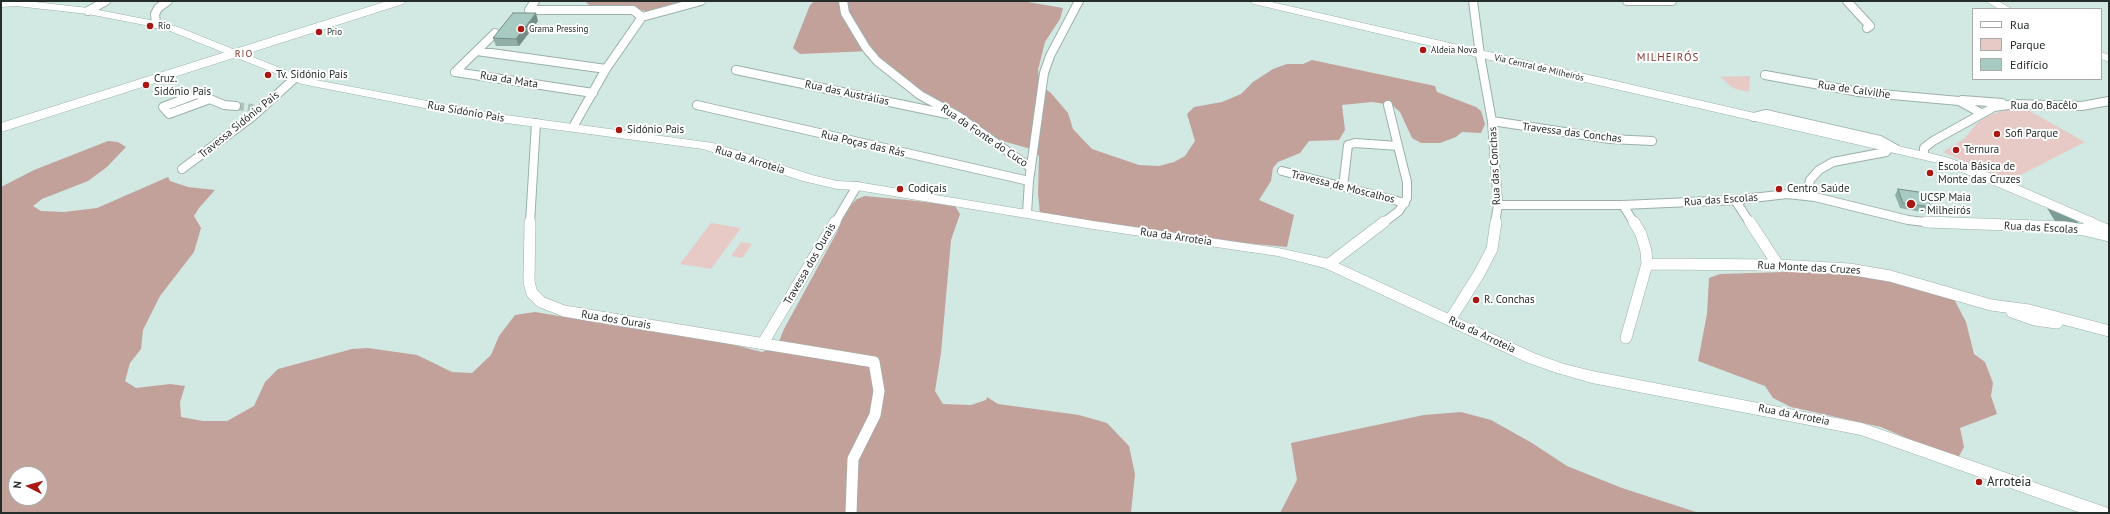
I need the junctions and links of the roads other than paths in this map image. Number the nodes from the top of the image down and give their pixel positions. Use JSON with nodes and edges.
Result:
{"nodes":[{"id":1,"x":106,"y":1,"type":"edge"},
{"id":2,"x":168,"y":1,"type":"edge"},
{"id":3,"x":399,"y":1,"type":"edge"},
{"id":4,"x":535,"y":1,"type":"edge"},
{"id":5,"x":701,"y":1,"type":"edge"},
{"id":6,"x":843,"y":1,"type":"edge"},
{"id":7,"x":1080,"y":1,"type":"edge"},
{"id":8,"x":1254,"y":1,"type":"edge"},
{"id":9,"x":1473,"y":1,"type":"edge"},
{"id":10,"x":1627,"y":1,"type":"edge"},
{"id":11,"x":1672,"y":1,"type":"edge"},
{"id":12,"x":1847,"y":1,"type":"edge"},
{"id":13,"x":1990,"y":1,"type":"edge"},
{"id":14,"x":16,"y":2,"type":"edge"},
{"id":15,"x":1,"y":4,"type":"edge"},
{"id":16,"x":2005,"y":8,"type":"edge"},
{"id":17,"x":88,"y":11,"type":"junction"},
{"id":18,"x":642,"y":17,"type":"junction"},
{"id":19,"x":156,"y":24,"type":"junction"},
{"id":20,"x":1868,"y":28,"type":"dead end"},
{"id":21,"x":495,"y":33,"type":"edge"},
{"id":22,"x":477,"y":51,"type":"junction"},
{"id":23,"x":234,"y":54,"type":"junction"},
{"id":24,"x":1480,"y":54,"type":"junction"},
{"id":25,"x":606,"y":69,"type":"junction"},
{"id":26,"x":736,"y":70,"type":"dead end"},
{"id":27,"x":1765,"y":75,"type":"dead end"},
{"id":28,"x":294,"y":79,"type":"junction"},
{"id":29,"x":593,"y":93,"type":"junction"},
{"id":30,"x":210,"y":99,"type":"dead end"},
{"id":31,"x":1944,"y":100,"type":"junction"},
{"id":32,"x":1973,"y":100,"type":"junction"},
{"id":33,"x":2109,"y":101,"type":"edge"},
{"id":34,"x":2015,"y":104,"type":"junction"},
{"id":35,"x":1388,"y":105,"type":"dead end"},
{"id":36,"x":236,"y":106,"type":"tunnel mouth"},
{"id":37,"x":697,"y":106,"type":"dead end"},
{"id":38,"x":1989,"y":109,"type":"junction"},
{"id":39,"x":1981,"y":113,"type":"junction"},
{"id":40,"x":958,"y":116,"type":"junction"},
{"id":41,"x":1492,"y":121,"type":"junction"},
{"id":42,"x":536,"y":123,"type":"junction"},
{"id":43,"x":573,"y":127,"type":"junction"},
{"id":44,"x":1,"y":128,"type":"edge"},
{"id":45,"x":1652,"y":140,"type":"dead end"},
{"id":46,"x":705,"y":146,"type":"joint"},
{"id":47,"x":1398,"y":146,"type":"junction"},
{"id":48,"x":1892,"y":148,"type":"junction"},
{"id":49,"x":1924,"y":155,"type":"junction"},
{"id":50,"x":1031,"y":168,"type":"junction"},
{"id":51,"x":182,"y":169,"type":"dead end"},
{"id":52,"x":1282,"y":171,"type":"dead end"},
{"id":53,"x":1029,"y":182,"type":"junction"},
{"id":54,"x":857,"y":186,"type":"junction"},
{"id":55,"x":1343,"y":187,"type":"junction"},
{"id":56,"x":1807,"y":195,"type":"junction"},
{"id":57,"x":1735,"y":200,"type":"junction"},
{"id":58,"x":1405,"y":203,"type":"junction"},
{"id":59,"x":1498,"y":205,"type":"junction"},
{"id":60,"x":1623,"y":205,"type":"junction"},
{"id":61,"x":1027,"y":213,"type":"junction"},
{"id":62,"x":2087,"y":226,"type":"junction"},
{"id":63,"x":2109,"y":230,"type":"edge"},
{"id":64,"x":2109,"y":236,"type":"edge"},
{"id":65,"x":1329,"y":264,"type":"junction"},
{"id":66,"x":1646,"y":264,"type":"junction"},
{"id":67,"x":1778,"y":266,"type":"junction"},
{"id":68,"x":1450,"y":320,"type":"junction"},
{"id":69,"x":2106,"y":330,"type":"edge"},
{"id":70,"x":1626,"y":338,"type":"dead end"},
{"id":71,"x":763,"y":343,"type":"junction"},
{"id":72,"x":852,"y":513,"type":"edge"},
{"id":73,"x":2102,"y":513,"type":"edge"}],
"edges":[{"from":1,"to":17,"type":"street"},
{"from":2,"to":19,"type":"street"},
{"from":3,"to":23,"type":"main road"},
{"from":4,"to":18,"type":"street"},
{"from":5,"to":18,"type":"street"},
{"from":6,"to":40,"type":"street","name":"Rua da Fonte do Cuco"},
{"from":7,"to":50,"type":"street"},
{"from":8,"to":24,"type":"main road","name":"Via Central de Milheirós"},
{"from":9,"to":24,"type":"street","name":"Rua das Conchas"},
{"from":10,"to":11,"type":"street"},
{"from":12,"to":20,"type":"street"},
{"from":13,"to":16,"type":"main road"},
{"from":14,"to":15,"type":"main road","name":"Rua Sidónio Pais"},
{"from":14,"to":17,"type":"main road","name":"Rua Sidónio Pais"},
{"from":17,"to":19,"type":"main road","name":"Rua Sidónio Pais"},
{"from":18,"to":25,"type":"street"},
{"from":19,"to":23,"type":"main road","name":"Rua Sidónio Pais"},
{"from":21,"to":22,"type":"street","name":"Rua da Mata"},
{"from":22,"to":25,"type":"street"},
{"from":22,"to":29,"type":"street","name":"Rua da Mata"},
{"from":23,"to":28,"type":"main road","name":"Rua Sidónio Pais"},
{"from":23,"to":44,"type":"main road"},
{"from":24,"to":41,"type":"street","name":"Rua das Conchas"},
{"from":24,"to":48,"type":"main road","name":"Via Central de Milheirós"},
{"from":25,"to":29,"type":"street"},
{"from":26,"to":40,"type":"street","name":"Rua das Austrálias"},
{"from":27,"to":31,"type":"street","name":"Rua de Calvilhe"},
{"from":28,"to":42,"type":"main road","name":"Rua Sidónio Pais"},
{"from":28,"to":51,"type":"street","name":"Travessa Sidónio Pais"},
{"from":29,"to":43,"type":"street"},
{"from":30,"to":36,"type":"street"},
{"from":31,"to":32,"type":"street","name":"Rua de Calvilhe"},
{"from":31,"to":39,"type":"street","name":"Rua de Calvilhe"},
{"from":32,"to":34,"type":"street","name":"Rua de Calvilhe"},
{"from":32,"to":38,"type":"street","name":"Rua de Calvilhe"},
{"from":33,"to":34,"type":"street","name":"Rua do Bacêlo"},
{"from":34,"to":38,"type":"street","name":"Rua do Bacêlo"},
{"from":35,"to":47,"type":"street"},
{"from":37,"to":53,"type":"street","name":"Rua Poças das Rás"},
{"from":38,"to":39,"type":"street","name":"Rua do Bacêlo"},
{"from":39,"to":49,"type":"street","name":"Rua do Bacêlo"},
{"from":40,"to":50,"type":"street","name":"Rua da Fonte do Cuco"},
{"from":41,"to":45,"type":"street","name":"Travessa das Conchas"},
{"from":41,"to":59,"type":"street","name":"Rua das Conchas"},
{"from":42,"to":43,"type":"main road","name":"Rua Sidónio Pais"},
{"from":42,"to":71,"type":"street","name":"Rua dos Ourais"},
{"from":43,"to":46,"type":"main road","name":"Rua Sidónio Pais"},
{"from":46,"to":54,"type":"main road","name":"Rua da Arroteia"},
{"from":47,"to":55,"type":"street"},
{"from":47,"to":58,"type":"street"},
{"from":48,"to":49,"type":"main road","name":"Via Central de Milheirós"},
{"from":48,"to":56,"type":"street"},
{"from":49,"to":62,"type":"main road","name":"Via Central de Milheirós"},
{"from":50,"to":53,"type":"street"},
{"from":52,"to":55,"type":"street","name":"Travessa de Moscalhos"},
{"from":53,"to":61,"type":"street"},
{"from":54,"to":61,"type":"main road","name":"Rua da Arroteia"},
{"from":54,"to":71,"type":"street","name":"Travessa dos Ourais"},
{"from":55,"to":58,"type":"street","name":"Travessa de Moscalhos"},
{"from":56,"to":57,"type":"street","name":"Rua das Escolas"},
{"from":56,"to":62,"type":"street","name":"Rua das Escolas"},
{"from":57,"to":60,"type":"street","name":"Rua das Escolas"},
{"from":57,"to":67,"type":"street"},
{"from":58,"to":65,"type":"street"},
{"from":59,"to":60,"type":"street","name":"Rua das Escolas"},
{"from":59,"to":68,"type":"street","name":"Rua das Conchas"},
{"from":60,"to":66,"type":"street"},
{"from":61,"to":65,"type":"main road","name":"Rua da Arroteia"},
{"from":62,"to":63,"type":"main road","name":"Rua das Escolas"},
{"from":62,"to":64,"type":"street","name":"Rua das Escolas"},
{"from":65,"to":68,"type":"main road","name":"Rua da Arroteia"},
{"from":66,"to":67,"type":"street","name":"Rua Monte das Cruzes"},
{"from":66,"to":70,"type":"street"},
{"from":67,"to":69,"type":"street","name":"Rua Monte das Cruzes"},
{"from":68,"to":73,"type":"main road","name":"Rua da Arroteia"},
{"from":71,"to":72,"type":"street","name":"Rua dos Ourais"}]}
